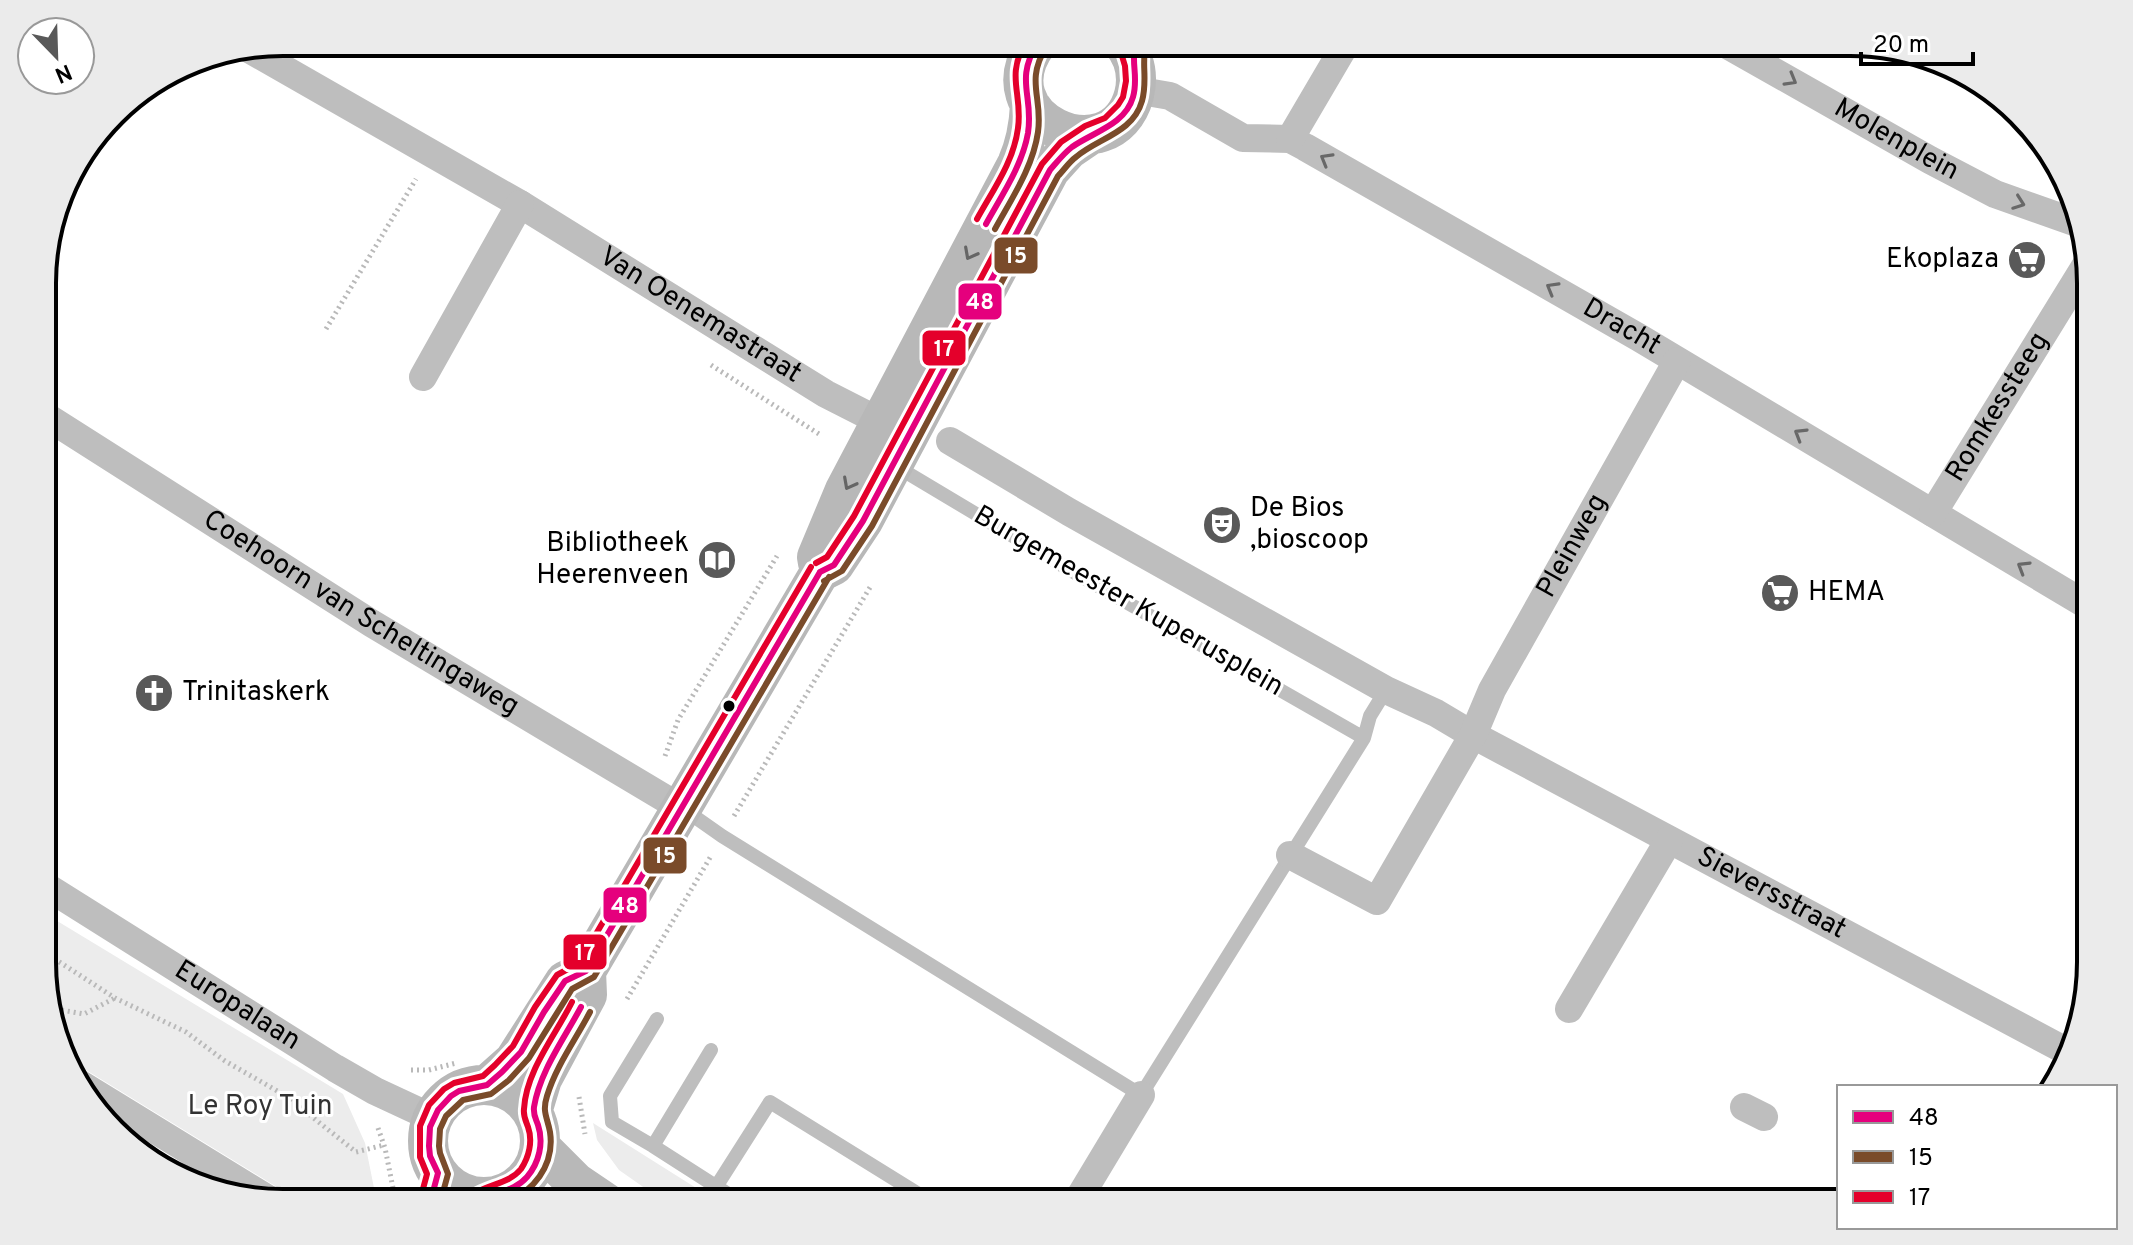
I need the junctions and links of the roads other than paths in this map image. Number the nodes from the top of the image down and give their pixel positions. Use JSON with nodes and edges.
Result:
{"nodes":[{"id":1,"x":1029,"y":56,"type":"edge"},
{"id":2,"x":1339,"y":56,"type":"edge"},
{"id":3,"x":1747,"y":56,"type":"edge"},
{"id":4,"x":264,"y":57,"type":"edge"},
{"id":5,"x":1139,"y":65,"type":"edge"},
{"id":6,"x":1030,"y":105,"type":"junction"},
{"id":7,"x":1090,"y":135,"type":"junction"},
{"id":8,"x":1290,"y":139,"type":"junction"},
{"id":9,"x":520,"y":204,"type":"junction"},
{"id":10,"x":2068,"y":220,"type":"edge"},
{"id":11,"x":2077,"y":279,"type":"edge"},
{"id":12,"x":1677,"y":361,"type":"junction"},
{"id":13,"x":423,"y":377,"type":"dead end"},
{"id":14,"x":881,"y":422,"type":"junction"},
{"id":15,"x":56,"y":423,"type":"edge"},
{"id":16,"x":950,"y":441,"type":"dead end"},
{"id":17,"x":893,"y":465,"type":"junction"},
{"id":18,"x":1933,"y":513,"type":"junction"},
{"id":19,"x":820,"y":572,"type":"junction"},
{"id":20,"x":2077,"y":599,"type":"edge"},
{"id":21,"x":1386,"y":690,"type":"junction"},
{"id":22,"x":1473,"y":735,"type":"junction"},
{"id":23,"x":1364,"y":738,"type":"junction"},
{"id":24,"x":681,"y":808,"type":"junction"},
{"id":25,"x":1669,"y":840,"type":"junction"},
{"id":26,"x":1290,"y":855,"type":"junction"},
{"id":27,"x":56,"y":893,"type":"edge"},
{"id":28,"x":586,"y":971,"type":"junction"},
{"id":29,"x":1569,"y":1009,"type":"dead end"},
{"id":30,"x":657,"y":1019,"type":"dead end"},
{"id":31,"x":2060,"y":1048,"type":"edge"},
{"id":32,"x":711,"y":1050,"type":"dead end"},
{"id":33,"x":487,"y":1085,"type":"junction"},
{"id":34,"x":1141,"y":1095,"type":"junction"},
{"id":35,"x":100,"y":1096,"type":"edge"},
{"id":36,"x":433,"y":1118,"type":"junction"},
{"id":37,"x":536,"y":1130,"type":"junction"},
{"id":38,"x":653,"y":1146,"type":"junction"},
{"id":39,"x":246,"y":1186,"type":"edge"},
{"id":40,"x":716,"y":1187,"type":"junction"},
{"id":41,"x":434,"y":1188,"type":"edge"},
{"id":42,"x":456,"y":1189,"type":"edge"},
{"id":43,"x":515,"y":1189,"type":"edge"},
{"id":44,"x":585,"y":1189,"type":"edge"},
{"id":45,"x":719,"y":1189,"type":"edge"},
{"id":46,"x":910,"y":1189,"type":"edge"},
{"id":47,"x":1084,"y":1189,"type":"edge"}],
"edges":[{"from":1,"to":6,"type":"main road"},
{"from":2,"to":8,"type":"street"},
{"from":3,"to":10,"type":"street","name":"Molenplein","one_way":true},
{"from":4,"to":9,"type":"street","name":"Van Oenemastraat"},
{"from":5,"to":7,"type":"main road"},
{"from":5,"to":8,"type":"street","name":"Dracht"},
{"from":6,"to":7,"type":"main road"},
{"from":6,"to":14,"type":"main road","one_way":true},
{"from":7,"to":17,"type":"main road"},
{"from":12,"to":8,"type":"street","name":"Dracht","one_way":true},
{"from":9,"to":13,"type":"street"},
{"from":9,"to":14,"type":"street","name":"Van Oenemastraat"},
{"from":11,"to":18,"type":"street","name":"Romkessteeg"},
{"from":18,"to":12,"type":"street","name":"Dracht","one_way":true},
{"from":12,"to":22,"type":"street","name":"Pleinweg"},
{"from":14,"to":19,"type":"main road","one_way":true},
{"from":15,"to":24,"type":"street","name":"Coehoorn van Scheltingaweg"},
{"from":16,"to":21,"type":"street","name":"Burgemeester Kuperusplein"},
{"from":17,"to":19,"type":"main road"},
{"from":17,"to":23,"type":"lane","name":"Burgemeester Kuperusplein"},
{"from":20,"to":18,"type":"street","name":"Dracht","one_way":true},
{"from":19,"to":24,"type":"main road"},
{"from":21,"to":22,"type":"street","name":"Burgemeester Kuperusplein"},
{"from":21,"to":23,"type":"lane"},
{"from":22,"to":25,"type":"street","name":"Sieversstraat"},
{"from":22,"to":26,"type":"street"},
{"from":23,"to":26,"type":"lane"},
{"from":24,"to":28,"type":"main road"},
{"from":24,"to":34,"type":"lane"},
{"from":25,"to":29,"type":"street"},
{"from":25,"to":31,"type":"street","name":"Sieversstraat"},
{"from":26,"to":34,"type":"lane"},
{"from":27,"to":36,"type":"street","name":"Europalaan"},
{"from":28,"to":33,"type":"main road"},
{"from":28,"to":37,"type":"main road"},
{"from":30,"to":38,"type":"lane"},
{"from":32,"to":38,"type":"lane"},
{"from":33,"to":36,"type":"main road"},
{"from":33,"to":37,"type":"main road"},
{"from":34,"to":47,"type":"street"},
{"from":35,"to":39,"type":"street"},
{"from":36,"to":41,"type":"main road"},
{"from":37,"to":43,"type":"main road"},
{"from":37,"to":44,"type":"main road"},
{"from":38,"to":40,"type":"lane"},
{"from":40,"to":45,"type":"lane"},
{"from":40,"to":46,"type":"lane"},
{"from":41,"to":42,"type":"main road"}]}
